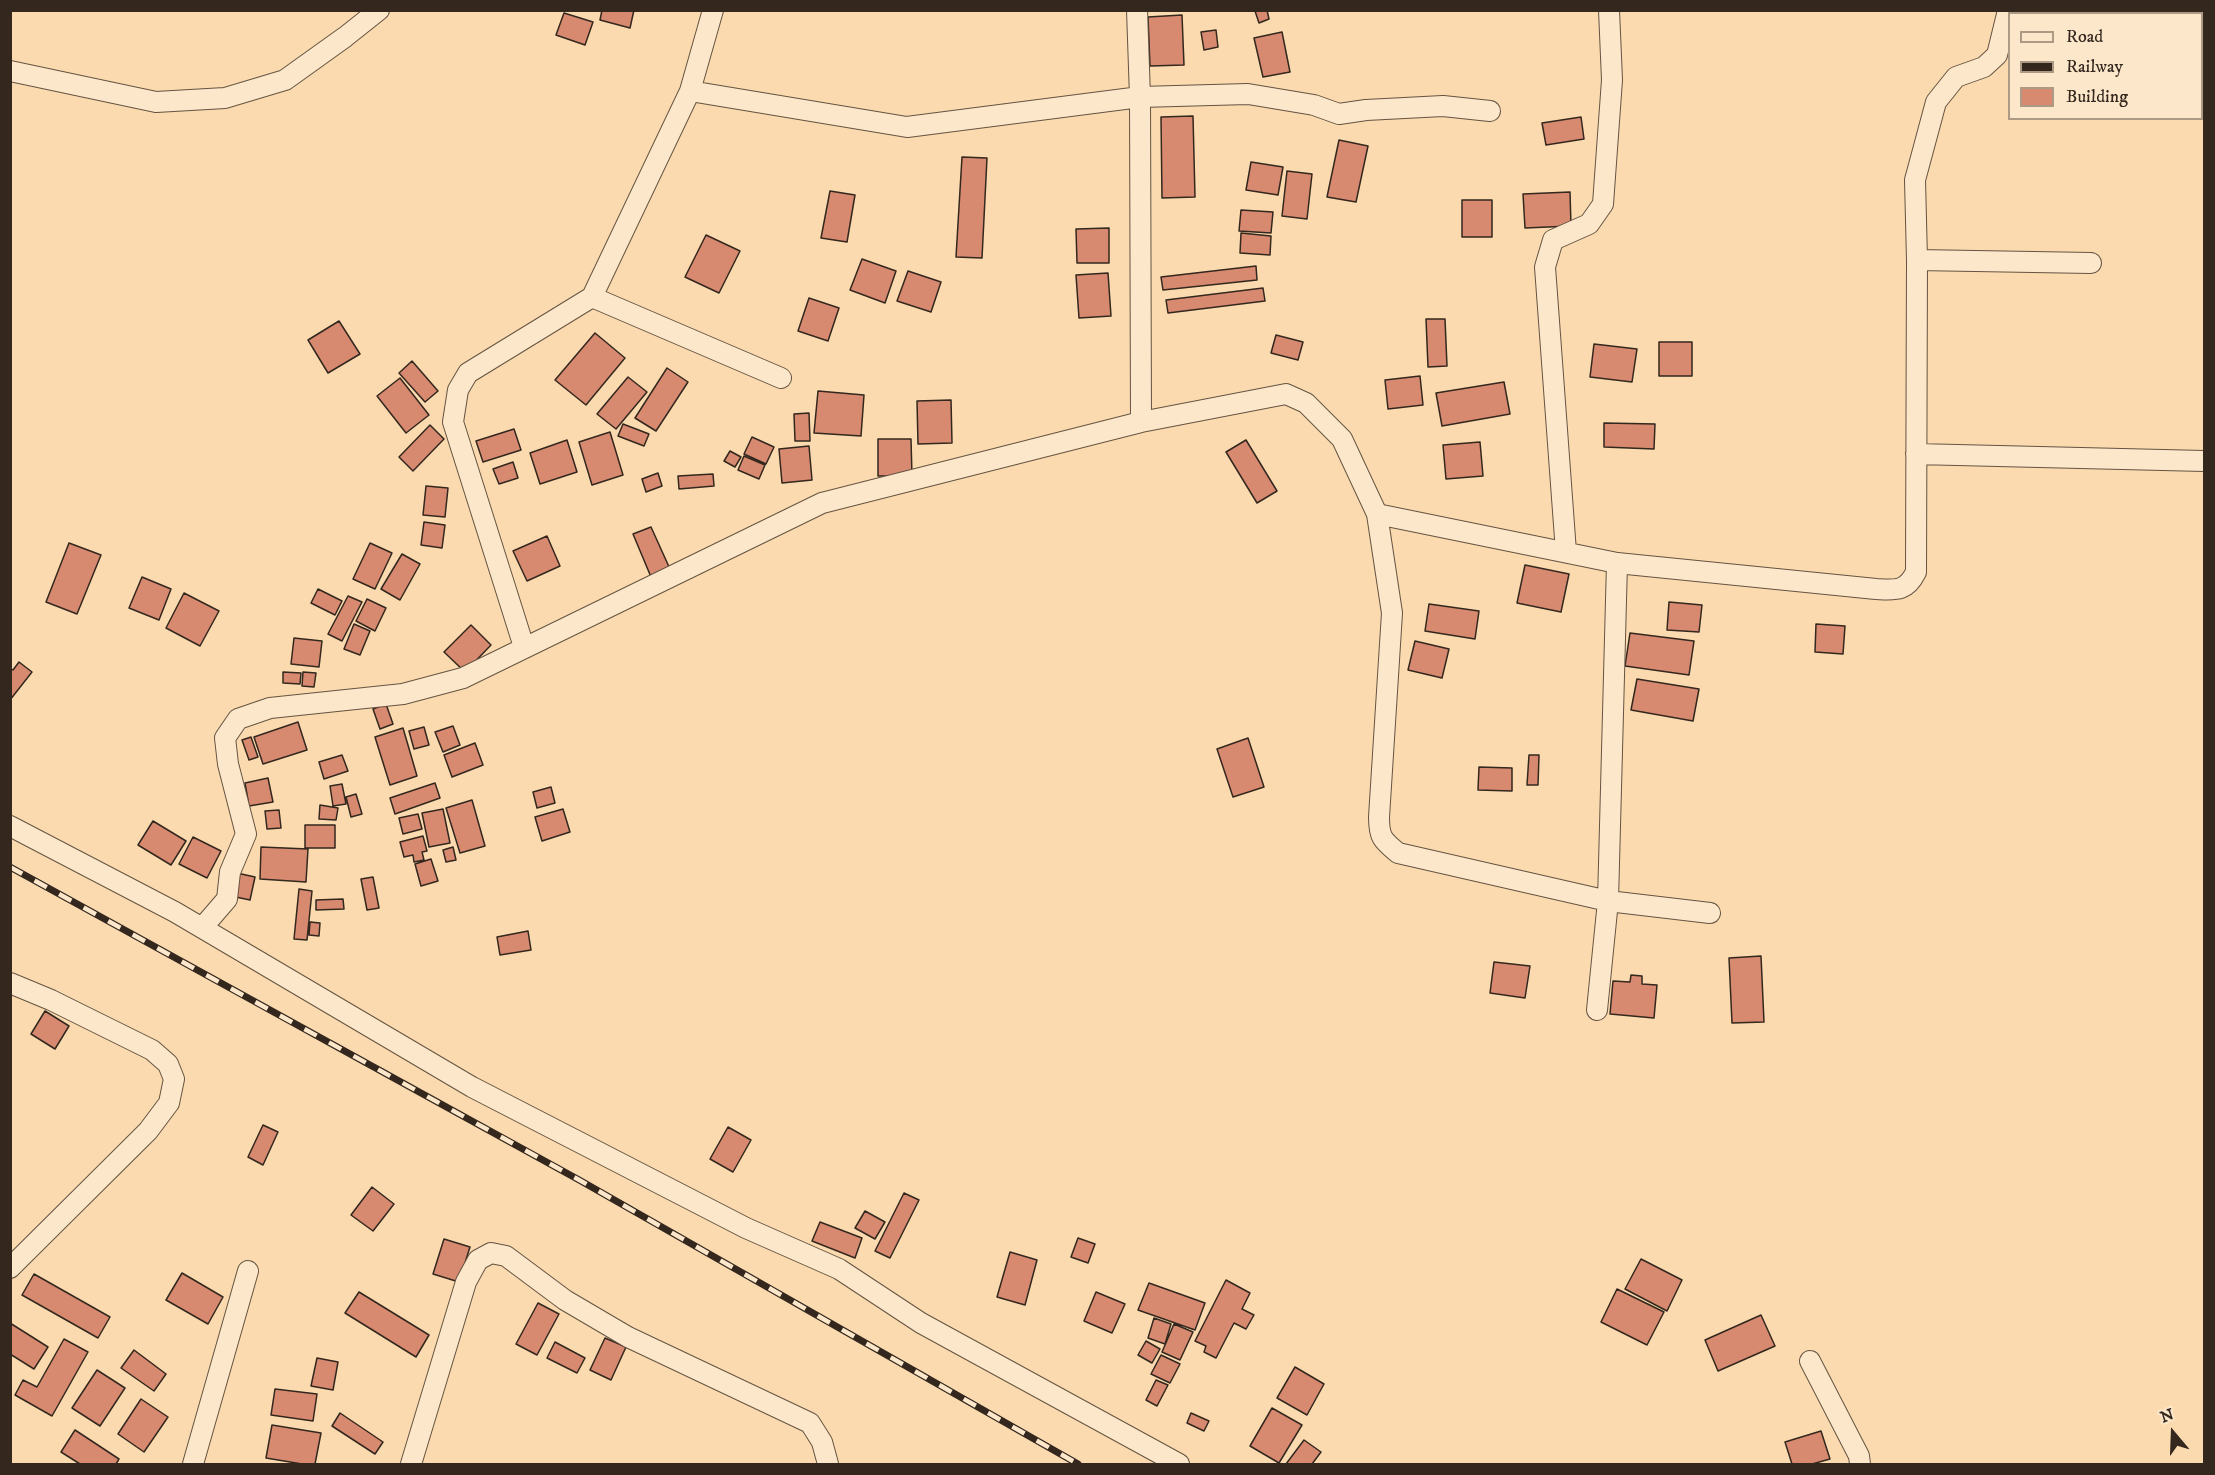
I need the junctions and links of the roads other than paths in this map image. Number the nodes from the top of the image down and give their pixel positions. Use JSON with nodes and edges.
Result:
{"nodes":[{"id":1,"x":380,"y":10,"type":"edge"},
{"id":2,"x":713,"y":10,"type":"edge"},
{"id":3,"x":1137,"y":10,"type":"edge"},
{"id":4,"x":1609,"y":10,"type":"edge"},
{"id":5,"x":2008,"y":10,"type":"edge"},
{"id":6,"x":10,"y":71,"type":"edge"},
{"id":7,"x":690,"y":91,"type":"junction"},
{"id":8,"x":1140,"y":97,"type":"junction"},
{"id":9,"x":1490,"y":111,"type":"dead end"},
{"id":10,"x":1917,"y":260,"type":"junction"},
{"id":11,"x":2091,"y":262,"type":"dead end"},
{"id":12,"x":592,"y":297,"type":"junction"},
{"id":13,"x":781,"y":378,"type":"dead end"},
{"id":14,"x":1141,"y":422,"type":"junction"},
{"id":15,"x":1916,"y":454,"type":"junction"},
{"id":16,"x":2205,"y":461,"type":"edge"},
{"id":17,"x":1377,"y":514,"type":"junction"},
{"id":18,"x":1566,"y":552,"type":"junction"},
{"id":19,"x":1617,"y":563,"type":"junction"},
{"id":20,"x":524,"y":647,"type":"junction"},
{"id":21,"x":10,"y":826,"type":"edge"},
{"id":22,"x":1608,"y":901,"type":"junction"},
{"id":23,"x":1710,"y":913,"type":"dead end"},
{"id":24,"x":202,"y":928,"type":"junction"},
{"id":25,"x":10,"y":983,"type":"edge"},
{"id":26,"x":1597,"y":1010,"type":"dead end"},
{"id":27,"x":10,"y":1268,"type":"edge"},
{"id":28,"x":248,"y":1271,"type":"dead end"},
{"id":29,"x":1810,"y":1361,"type":"dead end"},
{"id":30,"x":194,"y":1464,"type":"edge"},
{"id":31,"x":411,"y":1464,"type":"edge"},
{"id":32,"x":828,"y":1464,"type":"edge"},
{"id":33,"x":1179,"y":1464,"type":"edge"},
{"id":34,"x":1860,"y":1464,"type":"edge"}],
"edges":[{"from":1,"to":6,"type":"street"},
{"from":2,"to":7,"type":"street"},
{"from":3,"to":8,"type":"street"},
{"from":4,"to":18,"type":"street"},
{"from":5,"to":10,"type":"street"},
{"from":7,"to":8,"type":"street"},
{"from":7,"to":12,"type":"street"},
{"from":8,"to":9,"type":"street"},
{"from":8,"to":14,"type":"street"},
{"from":10,"to":11,"type":"street"},
{"from":10,"to":15,"type":"street"},
{"from":12,"to":13,"type":"street"},
{"from":12,"to":20,"type":"street"},
{"from":14,"to":17,"type":"street"},
{"from":14,"to":20,"type":"street"},
{"from":15,"to":16,"type":"street"},
{"from":15,"to":19,"type":"street"},
{"from":17,"to":18,"type":"street"},
{"from":17,"to":22,"type":"street"},
{"from":18,"to":19,"type":"street"},
{"from":19,"to":22,"type":"street"},
{"from":20,"to":24,"type":"street"},
{"from":21,"to":24,"type":"street"},
{"from":22,"to":23,"type":"street"},
{"from":22,"to":26,"type":"street"},
{"from":24,"to":33,"type":"street"},
{"from":25,"to":27,"type":"street"},
{"from":28,"to":30,"type":"street"},
{"from":29,"to":34,"type":"street"},
{"from":31,"to":32,"type":"street"}]}
